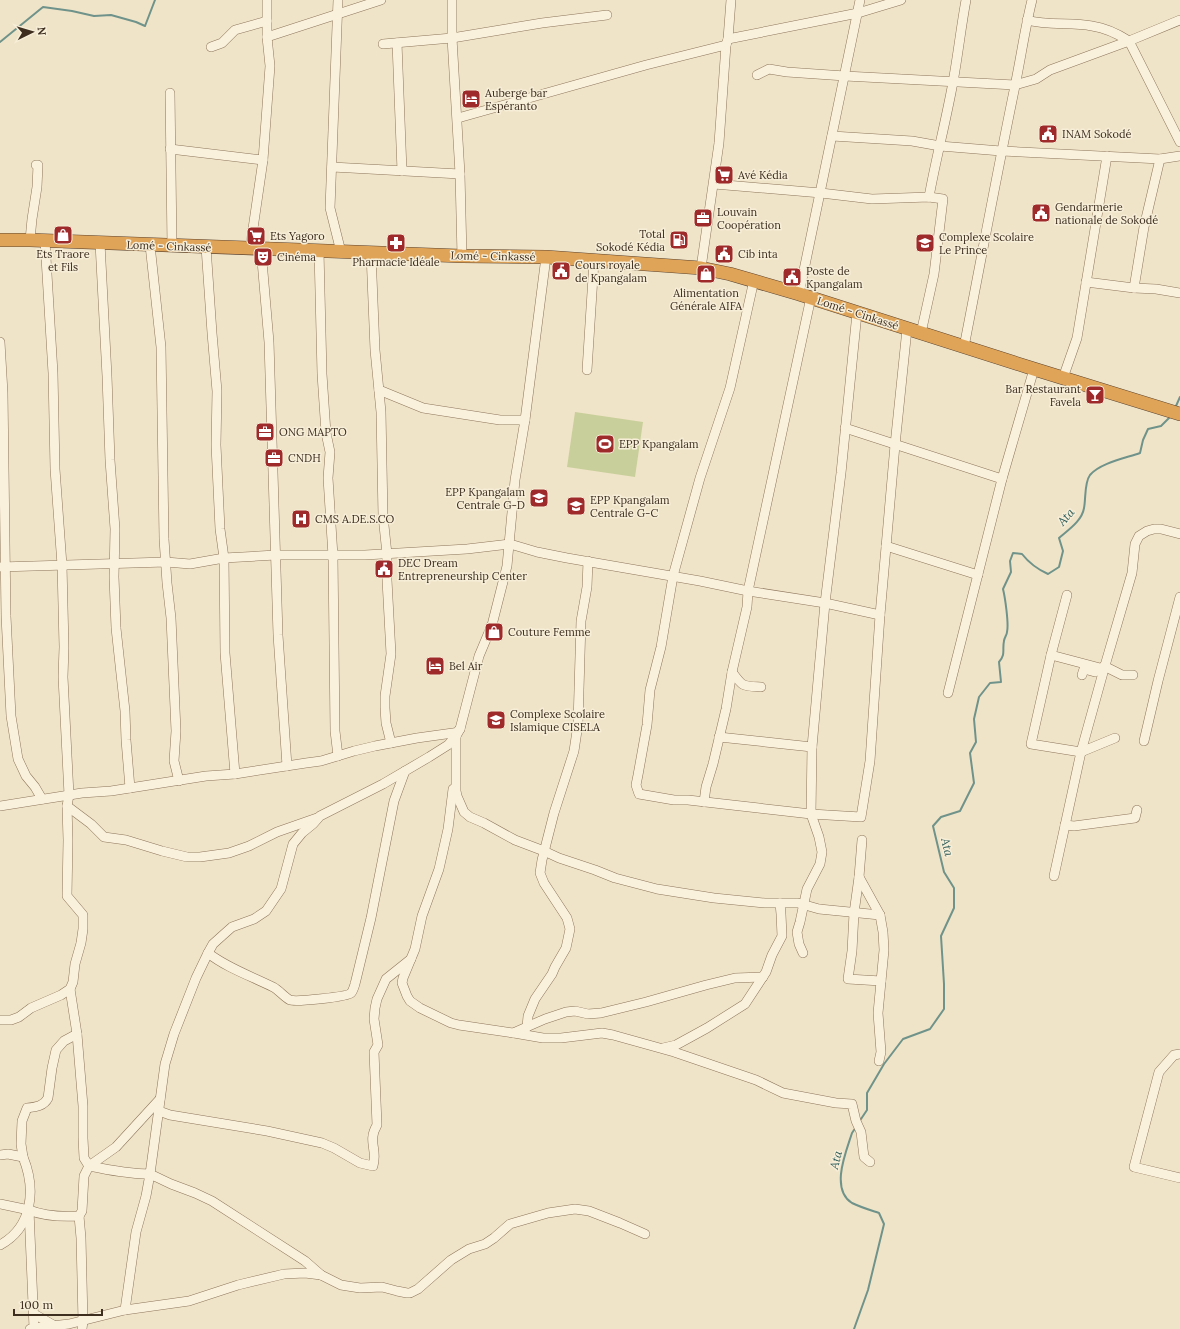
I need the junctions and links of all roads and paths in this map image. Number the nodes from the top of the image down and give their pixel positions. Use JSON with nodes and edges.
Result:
{"nodes":[{"id":1,"x":267,"y":0,"type":"edge"},
{"id":2,"x":338,"y":0,"type":"edge"},
{"id":3,"x":381,"y":0,"type":"edge"},
{"id":4,"x":452,"y":0,"type":"edge"},
{"id":5,"x":731,"y":0,"type":"edge"},
{"id":6,"x":860,"y":0,"type":"edge"},
{"id":7,"x":901,"y":0,"type":"edge"},
{"id":8,"x":966,"y":0,"type":"edge"},
{"id":9,"x":1032,"y":0,"type":"edge"},
{"id":10,"x":338,"y":13,"type":"junction"},
{"id":11,"x":858,"y":13,"type":"junction"},
{"id":12,"x":607,"y":15,"type":"dead end"},
{"id":13,"x":1027,"y":20,"type":"junction"},
{"id":14,"x":1180,"y":20,"type":"edge"},
{"id":15,"x":267,"y":21,"type":"junction"},
{"id":16,"x":267,"y":37,"type":"junction"},
{"id":17,"x":452,"y":38,"type":"junction"},
{"id":18,"x":1130,"y":41,"type":"junction"},
{"id":19,"x":727,"y":42,"type":"junction"},
{"id":20,"x":397,"y":43,"type":"junction"},
{"id":21,"x":382,"y":44,"type":"dead end"},
{"id":22,"x":211,"y":47,"type":"dead end"},
{"id":23,"x":757,"y":75,"type":"dead end"},
{"id":24,"x":845,"y":76,"type":"junction"},
{"id":25,"x":953,"y":81,"type":"junction"},
{"id":26,"x":1015,"y":85,"type":"junction"},
{"id":27,"x":170,"y":93,"type":"dead end"},
{"id":28,"x":458,"y":118,"type":"junction"},
{"id":29,"x":832,"y":136,"type":"junction"},
{"id":30,"x":1180,"y":142,"type":"edge"},
{"id":31,"x":940,"y":146,"type":"junction"},
{"id":32,"x":170,"y":149,"type":"junction"},
{"id":33,"x":1001,"y":151,"type":"junction"},
{"id":34,"x":1107,"y":156,"type":"junction"},
{"id":35,"x":1180,"y":156,"type":"edge"},
{"id":36,"x":1160,"y":159,"type":"junction"},
{"id":37,"x":263,"y":160,"type":"junction"},
{"id":38,"x":36,"y":165,"type":"dead end"},
{"id":39,"x":332,"y":167,"type":"junction"},
{"id":40,"x":402,"y":171,"type":"junction"},
{"id":41,"x":460,"y":174,"type":"junction"},
{"id":42,"x":714,"y":184,"type":"junction"},
{"id":43,"x":821,"y":193,"type":"junction"},
{"id":44,"x":929,"y":197,"type":"junction"},
{"id":45,"x":0,"y":240,"type":"edge"},
{"id":46,"x":30,"y":240,"type":"junction"},
{"id":47,"x":45,"y":241,"type":"junction"},
{"id":48,"x":100,"y":243,"type":"junction"},
{"id":49,"x":150,"y":245,"type":"junction"},
{"id":50,"x":172,"y":246,"type":"junction"},
{"id":51,"x":206,"y":247,"type":"junction"},
{"id":52,"x":255,"y":249,"type":"junction"},
{"id":53,"x":318,"y":252,"type":"junction"},
{"id":54,"x":341,"y":252,"type":"junction"},
{"id":55,"x":371,"y":253,"type":"junction"},
{"id":56,"x":462,"y":256,"type":"junction"},
{"id":57,"x":546,"y":257,"type":"junction"},
{"id":58,"x":594,"y":260,"type":"junction"},
{"id":59,"x":701,"y":268,"type":"junction"},
{"id":60,"x":754,"y":280,"type":"junction"},
{"id":61,"x":1086,"y":282,"type":"junction"},
{"id":62,"x":1134,"y":288,"type":"junction"},
{"id":63,"x":1180,"y":293,"type":"edge"},
{"id":64,"x":805,"y":296,"type":"junction"},
{"id":65,"x":857,"y":313,"type":"junction"},
{"id":66,"x":907,"y":329,"type":"junction"},
{"id":67,"x":921,"y":333,"type":"junction"},
{"id":68,"x":0,"y":342,"type":"edge"},
{"id":69,"x":964,"y":347,"type":"junction"},
{"id":70,"x":1034,"y":369,"type":"junction"},
{"id":71,"x":587,"y":370,"type":"dead end"},
{"id":72,"x":1063,"y":378,"type":"junction"},
{"id":73,"x":380,"y":390,"type":"junction"},
{"id":74,"x":1180,"y":414,"type":"edge"},
{"id":75,"x":525,"y":420,"type":"junction"},
{"id":76,"x":845,"y":428,"type":"junction"},
{"id":77,"x":895,"y":445,"type":"junction"},
{"id":78,"x":1002,"y":479,"type":"junction"},
{"id":79,"x":1180,"y":534,"type":"edge"},
{"id":80,"x":510,"y":544,"type":"junction"},
{"id":81,"x":886,"y":546,"type":"junction"},
{"id":82,"x":387,"y":554,"type":"junction"},
{"id":83,"x":276,"y":555,"type":"junction"},
{"id":84,"x":333,"y":556,"type":"junction"},
{"id":85,"x":224,"y":558,"type":"junction"},
{"id":86,"x":588,"y":561,"type":"junction"},
{"id":87,"x":166,"y":562,"type":"junction"},
{"id":88,"x":115,"y":564,"type":"junction"},
{"id":89,"x":62,"y":565,"type":"junction"},
{"id":90,"x":3,"y":566,"type":"edge"},
{"id":91,"x":978,"y":575,"type":"junction"},
{"id":92,"x":673,"y":576,"type":"junction"},
{"id":93,"x":748,"y":592,"type":"junction"},
{"id":94,"x":1067,"y":595,"type":"dead end"},
{"id":95,"x":1180,"y":597,"type":"edge"},
{"id":96,"x":825,"y":603,"type":"junction"},
{"id":97,"x":880,"y":615,"type":"junction"},
{"id":98,"x":1051,"y":655,"type":"junction"},
{"id":99,"x":1102,"y":668,"type":"junction"},
{"id":100,"x":732,"y":672,"type":"junction"},
{"id":101,"x":1082,"y":675,"type":"dead end"},
{"id":102,"x":1133,"y":675,"type":"dead end"},
{"id":103,"x":761,"y":687,"type":"dead end"},
{"id":104,"x":948,"y":693,"type":"dead end"},
{"id":105,"x":458,"y":733,"type":"junction"},
{"id":106,"x":719,"y":737,"type":"junction"},
{"id":107,"x":1115,"y":738,"type":"dead end"},
{"id":108,"x":1144,"y":741,"type":"dead end"},
{"id":109,"x":391,"y":742,"type":"junction"},
{"id":110,"x":812,"y":747,"type":"junction"},
{"id":111,"x":1081,"y":752,"type":"junction"},
{"id":112,"x":338,"y":756,"type":"junction"},
{"id":113,"x":287,"y":766,"type":"junction"},
{"id":114,"x":405,"y":771,"type":"junction"},
{"id":115,"x":456,"y":772,"type":"junction"},
{"id":116,"x":235,"y":774,"type":"junction"},
{"id":117,"x":179,"y":781,"type":"junction"},
{"id":118,"x":130,"y":788,"type":"junction"},
{"id":119,"x":69,"y":795,"type":"junction"},
{"id":120,"x":42,"y":799,"type":"junction"},
{"id":121,"x":704,"y":802,"type":"junction"},
{"id":122,"x":0,"y":806,"type":"edge"},
{"id":123,"x":67,"y":806,"type":"junction"},
{"id":124,"x":1137,"y":810,"type":"dead end"},
{"id":125,"x":811,"y":814,"type":"junction"},
{"id":126,"x":320,"y":816,"type":"junction"},
{"id":127,"x":1065,"y":825,"type":"junction"},
{"id":128,"x":862,"y":840,"type":"dead end"},
{"id":129,"x":544,"y":851,"type":"junction"},
{"id":130,"x":1054,"y":876,"type":"dead end"},
{"id":131,"x":859,"y":877,"type":"junction"},
{"id":132,"x":780,"y":903,"type":"junction"},
{"id":133,"x":803,"y":904,"type":"junction"},
{"id":134,"x":854,"y":913,"type":"junction"},
{"id":135,"x":880,"y":915,"type":"junction"},
{"id":136,"x":208,"y":953,"type":"junction"},
{"id":137,"x":803,"y":953,"type":"dead end"},
{"id":138,"x":411,"y":959,"type":"junction"},
{"id":139,"x":763,"y":977,"type":"junction"},
{"id":140,"x":881,"y":980,"type":"junction"},
{"id":141,"x":70,"y":989,"type":"junction"},
{"id":142,"x":0,"y":1020,"type":"edge"},
{"id":143,"x":528,"y":1027,"type":"junction"},
{"id":144,"x":513,"y":1033,"type":"junction"},
{"id":145,"x":77,"y":1034,"type":"junction"},
{"id":146,"x":661,"y":1049,"type":"junction"},
{"id":147,"x":1180,"y":1054,"type":"edge"},
{"id":148,"x":879,"y":1061,"type":"dead end"},
{"id":149,"x":160,"y":1099,"type":"junction"},
{"id":150,"x":159,"y":1111,"type":"junction"},
{"id":151,"x":0,"y":1155,"type":"edge"},
{"id":152,"x":23,"y":1157,"type":"junction"},
{"id":153,"x":870,"y":1162,"type":"dead end"},
{"id":154,"x":89,"y":1166,"type":"junction"},
{"id":155,"x":150,"y":1174,"type":"junction"},
{"id":156,"x":1180,"y":1178,"type":"edge"},
{"id":157,"x":0,"y":1204,"type":"edge"},
{"id":158,"x":29,"y":1210,"type":"junction"},
{"id":159,"x":79,"y":1216,"type":"junction"},
{"id":160,"x":645,"y":1234,"type":"dead end"},
{"id":161,"x":0,"y":1245,"type":"edge"},
{"id":162,"x":321,"y":1275,"type":"junction"},
{"id":163,"x":125,"y":1310,"type":"junction"},
{"id":164,"x":34,"y":1314,"type":"junction"},
{"id":165,"x":54,"y":1325,"type":"junction"},
{"id":166,"x":82,"y":1325,"type":"edge"},
{"id":167,"x":32,"y":1328,"type":"edge"},
{"id":168,"x":70,"y":1329,"type":"edge"}],
"edges":[{"from":1,"to":15,"type":"street"},
{"from":2,"to":10,"type":"street"},
{"from":3,"to":10,"type":"street"},
{"from":4,"to":17,"type":"street"},
{"from":5,"to":19,"type":"street"},
{"from":6,"to":11,"type":"street"},
{"from":7,"to":11,"type":"street"},
{"from":8,"to":25,"type":"street"},
{"from":9,"to":13,"type":"street"},
{"from":10,"to":16,"type":"street"},
{"from":10,"to":39,"type":"street"},
{"from":11,"to":19,"type":"street"},
{"from":11,"to":24,"type":"street"},
{"from":12,"to":17,"type":"street"},
{"from":13,"to":18,"type":"street"},
{"from":13,"to":26,"type":"street"},
{"from":14,"to":18,"type":"street"},
{"from":15,"to":16,"type":"street"},
{"from":15,"to":22,"type":"street"},
{"from":16,"to":37,"type":"street"},
{"from":17,"to":20,"type":"street"},
{"from":17,"to":28,"type":"street"},
{"from":18,"to":26,"type":"street"},
{"from":18,"to":30,"type":"street"},
{"from":19,"to":28,"type":"street"},
{"from":19,"to":42,"type":"street"},
{"from":20,"to":21,"type":"street"},
{"from":20,"to":40,"type":"street"},
{"from":23,"to":24,"type":"street"},
{"from":24,"to":25,"type":"street"},
{"from":24,"to":29,"type":"street"},
{"from":25,"to":26,"type":"street"},
{"from":25,"to":31,"type":"street"},
{"from":26,"to":33,"type":"street"},
{"from":27,"to":32,"type":"street"},
{"from":28,"to":41,"type":"street"},
{"from":29,"to":31,"type":"street"},
{"from":29,"to":43,"type":"street"},
{"from":31,"to":33,"type":"street"},
{"from":31,"to":44,"type":"street"},
{"from":32,"to":37,"type":"street"},
{"from":32,"to":50,"type":"street"},
{"from":33,"to":34,"type":"street"},
{"from":33,"to":69,"type":"street"},
{"from":34,"to":36,"type":"street"},
{"from":34,"to":61,"type":"street"},
{"from":35,"to":36,"type":"street"},
{"from":36,"to":62,"type":"street"},
{"from":37,"to":52,"type":"street"},
{"from":38,"to":46,"type":"street"},
{"from":39,"to":40,"type":"street"},
{"from":39,"to":54,"type":"street"},
{"from":40,"to":41,"type":"street"},
{"from":41,"to":56,"type":"street"},
{"from":42,"to":43,"type":"street"},
{"from":42,"to":59,"type":"street"},
{"from":43,"to":44,"type":"street"},
{"from":43,"to":64,"type":"street"},
{"from":44,"to":67,"type":"street"},
{"from":45,"to":46,"type":"highway","name":"Lomé - Cinkassé"},
{"from":46,"to":47,"type":"highway","name":"Lomé - Cinkassé"},
{"from":47,"to":48,"type":"highway","name":"Lomé - Cinkassé"},
{"from":47,"to":89,"type":"street"},
{"from":48,"to":49,"type":"highway","name":"Lomé - Cinkassé"},
{"from":48,"to":88,"type":"street"},
{"from":49,"to":50,"type":"highway","name":"Lomé - Cinkassé"},
{"from":49,"to":87,"type":"street"},
{"from":50,"to":51,"type":"highway","name":"Lomé - Cinkassé"},
{"from":51,"to":52,"type":"highway","name":"Lomé - Cinkassé"},
{"from":51,"to":85,"type":"street"},
{"from":52,"to":53,"type":"highway","name":"Lomé - Cinkassé"},
{"from":52,"to":83,"type":"street"},
{"from":53,"to":54,"type":"highway","name":"Lomé - Cinkassé"},
{"from":53,"to":84,"type":"street"},
{"from":54,"to":55,"type":"highway","name":"Lomé - Cinkassé"},
{"from":55,"to":56,"type":"highway","name":"Lomé - Cinkassé"},
{"from":55,"to":73,"type":"street"},
{"from":56,"to":57,"type":"highway","name":"Lomé - Cinkassé"},
{"from":57,"to":58,"type":"highway","name":"Lomé - Cinkassé"},
{"from":57,"to":75,"type":"street"},
{"from":58,"to":59,"type":"highway","name":"Lomé - Cinkassé"},
{"from":58,"to":71,"type":"street"},
{"from":59,"to":60,"type":"highway","name":"Lomé - Cinkassé"},
{"from":60,"to":64,"type":"highway","name":"Lomé - Cinkassé"},
{"from":60,"to":92,"type":"street"},
{"from":61,"to":62,"type":"street"},
{"from":61,"to":72,"type":"street"},
{"from":62,"to":63,"type":"street"},
{"from":64,"to":65,"type":"highway","name":"Lomé - Cinkassé"},
{"from":64,"to":93,"type":"street"},
{"from":65,"to":66,"type":"highway","name":"Lomé - Cinkassé"},
{"from":65,"to":76,"type":"street"},
{"from":66,"to":67,"type":"highway","name":"Lomé - Cinkassé"},
{"from":66,"to":77,"type":"street"},
{"from":67,"to":69,"type":"highway","name":"Lomé - Cinkassé"},
{"from":68,"to":90,"type":"street"},
{"from":69,"to":70,"type":"highway","name":"Lomé - Cinkassé"},
{"from":70,"to":72,"type":"highway","name":"Lomé - Cinkassé"},
{"from":70,"to":78,"type":"street"},
{"from":72,"to":74,"type":"highway","name":"Lomé - Cinkassé"},
{"from":73,"to":75,"type":"street"},
{"from":73,"to":82,"type":"street"},
{"from":75,"to":80,"type":"street"},
{"from":76,"to":77,"type":"street"},
{"from":76,"to":96,"type":"street"},
{"from":77,"to":78,"type":"street"},
{"from":77,"to":81,"type":"street"},
{"from":78,"to":91,"type":"street"},
{"from":79,"to":99,"type":"street"},
{"from":80,"to":82,"type":"street"},
{"from":80,"to":86,"type":"street"},
{"from":80,"to":105,"type":"street"},
{"from":81,"to":91,"type":"street"},
{"from":81,"to":97,"type":"street"},
{"from":82,"to":84,"type":"street"},
{"from":82,"to":109,"type":"street"},
{"from":83,"to":84,"type":"street"},
{"from":83,"to":85,"type":"street"},
{"from":83,"to":113,"type":"street"},
{"from":84,"to":112,"type":"street"},
{"from":85,"to":87,"type":"street"},
{"from":85,"to":116,"type":"street"},
{"from":86,"to":92,"type":"street"},
{"from":86,"to":129,"type":"street"},
{"from":87,"to":88,"type":"street"},
{"from":87,"to":117,"type":"street"},
{"from":88,"to":89,"type":"street"},
{"from":88,"to":118,"type":"street"},
{"from":89,"to":90,"type":"street"},
{"from":89,"to":119,"type":"street"},
{"from":90,"to":120,"type":"street"},
{"from":91,"to":104,"type":"street"},
{"from":92,"to":93,"type":"street"},
{"from":92,"to":121,"type":"street"},
{"from":93,"to":96,"type":"street"},
{"from":93,"to":100,"type":"street"},
{"from":94,"to":98,"type":"street"},
{"from":95,"to":108,"type":"street"},
{"from":96,"to":97,"type":"street"},
{"from":96,"to":110,"type":"street"},
{"from":97,"to":125,"type":"street"},
{"from":98,"to":99,"type":"street"},
{"from":98,"to":111,"type":"street"},
{"from":99,"to":101,"type":"street"},
{"from":99,"to":102,"type":"street"},
{"from":99,"to":111,"type":"street"},
{"from":100,"to":103,"type":"street"},
{"from":100,"to":106,"type":"street"},
{"from":105,"to":109,"type":"street"},
{"from":105,"to":114,"type":"street"},
{"from":105,"to":115,"type":"street"},
{"from":106,"to":110,"type":"street"},
{"from":106,"to":121,"type":"street"},
{"from":107,"to":111,"type":"street"},
{"from":109,"to":112,"type":"street"},
{"from":110,"to":125,"type":"street"},
{"from":111,"to":127,"type":"street"},
{"from":112,"to":113,"type":"street"},
{"from":113,"to":116,"type":"street"},
{"from":114,"to":126,"type":"street"},
{"from":114,"to":136,"type":"street"},
{"from":115,"to":129,"type":"street"},
{"from":115,"to":138,"type":"street"},
{"from":116,"to":117,"type":"street"},
{"from":117,"to":118,"type":"street"},
{"from":118,"to":119,"type":"street"},
{"from":119,"to":120,"type":"street"},
{"from":119,"to":123,"type":"street"},
{"from":120,"to":122,"type":"street"},
{"from":121,"to":125,"type":"street"},
{"from":123,"to":126,"type":"street"},
{"from":123,"to":141,"type":"street"},
{"from":124,"to":127,"type":"street"},
{"from":125,"to":133,"type":"street"},
{"from":126,"to":136,"type":"street"},
{"from":127,"to":130,"type":"street"},
{"from":128,"to":131,"type":"street"},
{"from":129,"to":132,"type":"street"},
{"from":129,"to":143,"type":"street"},
{"from":131,"to":134,"type":"street"},
{"from":131,"to":135,"type":"street"},
{"from":132,"to":133,"type":"street"},
{"from":132,"to":139,"type":"street"},
{"from":133,"to":134,"type":"street"},
{"from":133,"to":137,"type":"street"},
{"from":134,"to":135,"type":"street"},
{"from":134,"to":140,"type":"street"},
{"from":135,"to":140,"type":"street"},
{"from":136,"to":149,"type":"street"},
{"from":138,"to":144,"type":"street"},
{"from":138,"to":150,"type":"street"},
{"from":139,"to":143,"type":"street"},
{"from":139,"to":146,"type":"street"},
{"from":140,"to":148,"type":"street"},
{"from":141,"to":142,"type":"street"},
{"from":141,"to":145,"type":"street"},
{"from":143,"to":144,"type":"street"},
{"from":144,"to":146,"type":"street"},
{"from":145,"to":152,"type":"street"},
{"from":145,"to":154,"type":"street"},
{"from":146,"to":153,"type":"street"},
{"from":147,"to":156,"type":"street"},
{"from":149,"to":150,"type":"street"},
{"from":149,"to":154,"type":"street"},
{"from":150,"to":155,"type":"street"},
{"from":151,"to":152,"type":"street"},
{"from":152,"to":158,"type":"street"},
{"from":154,"to":155,"type":"street"},
{"from":154,"to":159,"type":"street"},
{"from":155,"to":162,"type":"street"},
{"from":155,"to":163,"type":"street"},
{"from":157,"to":158,"type":"street"},
{"from":158,"to":159,"type":"street"},
{"from":158,"to":161,"type":"street"},
{"from":158,"to":164,"type":"street"},
{"from":159,"to":166,"type":"street"},
{"from":160,"to":162,"type":"street"},
{"from":162,"to":163,"type":"street"},
{"from":163,"to":166,"type":"street"},
{"from":164,"to":165,"type":"street"},
{"from":164,"to":167,"type":"street"},
{"from":165,"to":166,"type":"street"},
{"from":165,"to":167,"type":"street"},
{"from":165,"to":168,"type":"street"}]}
